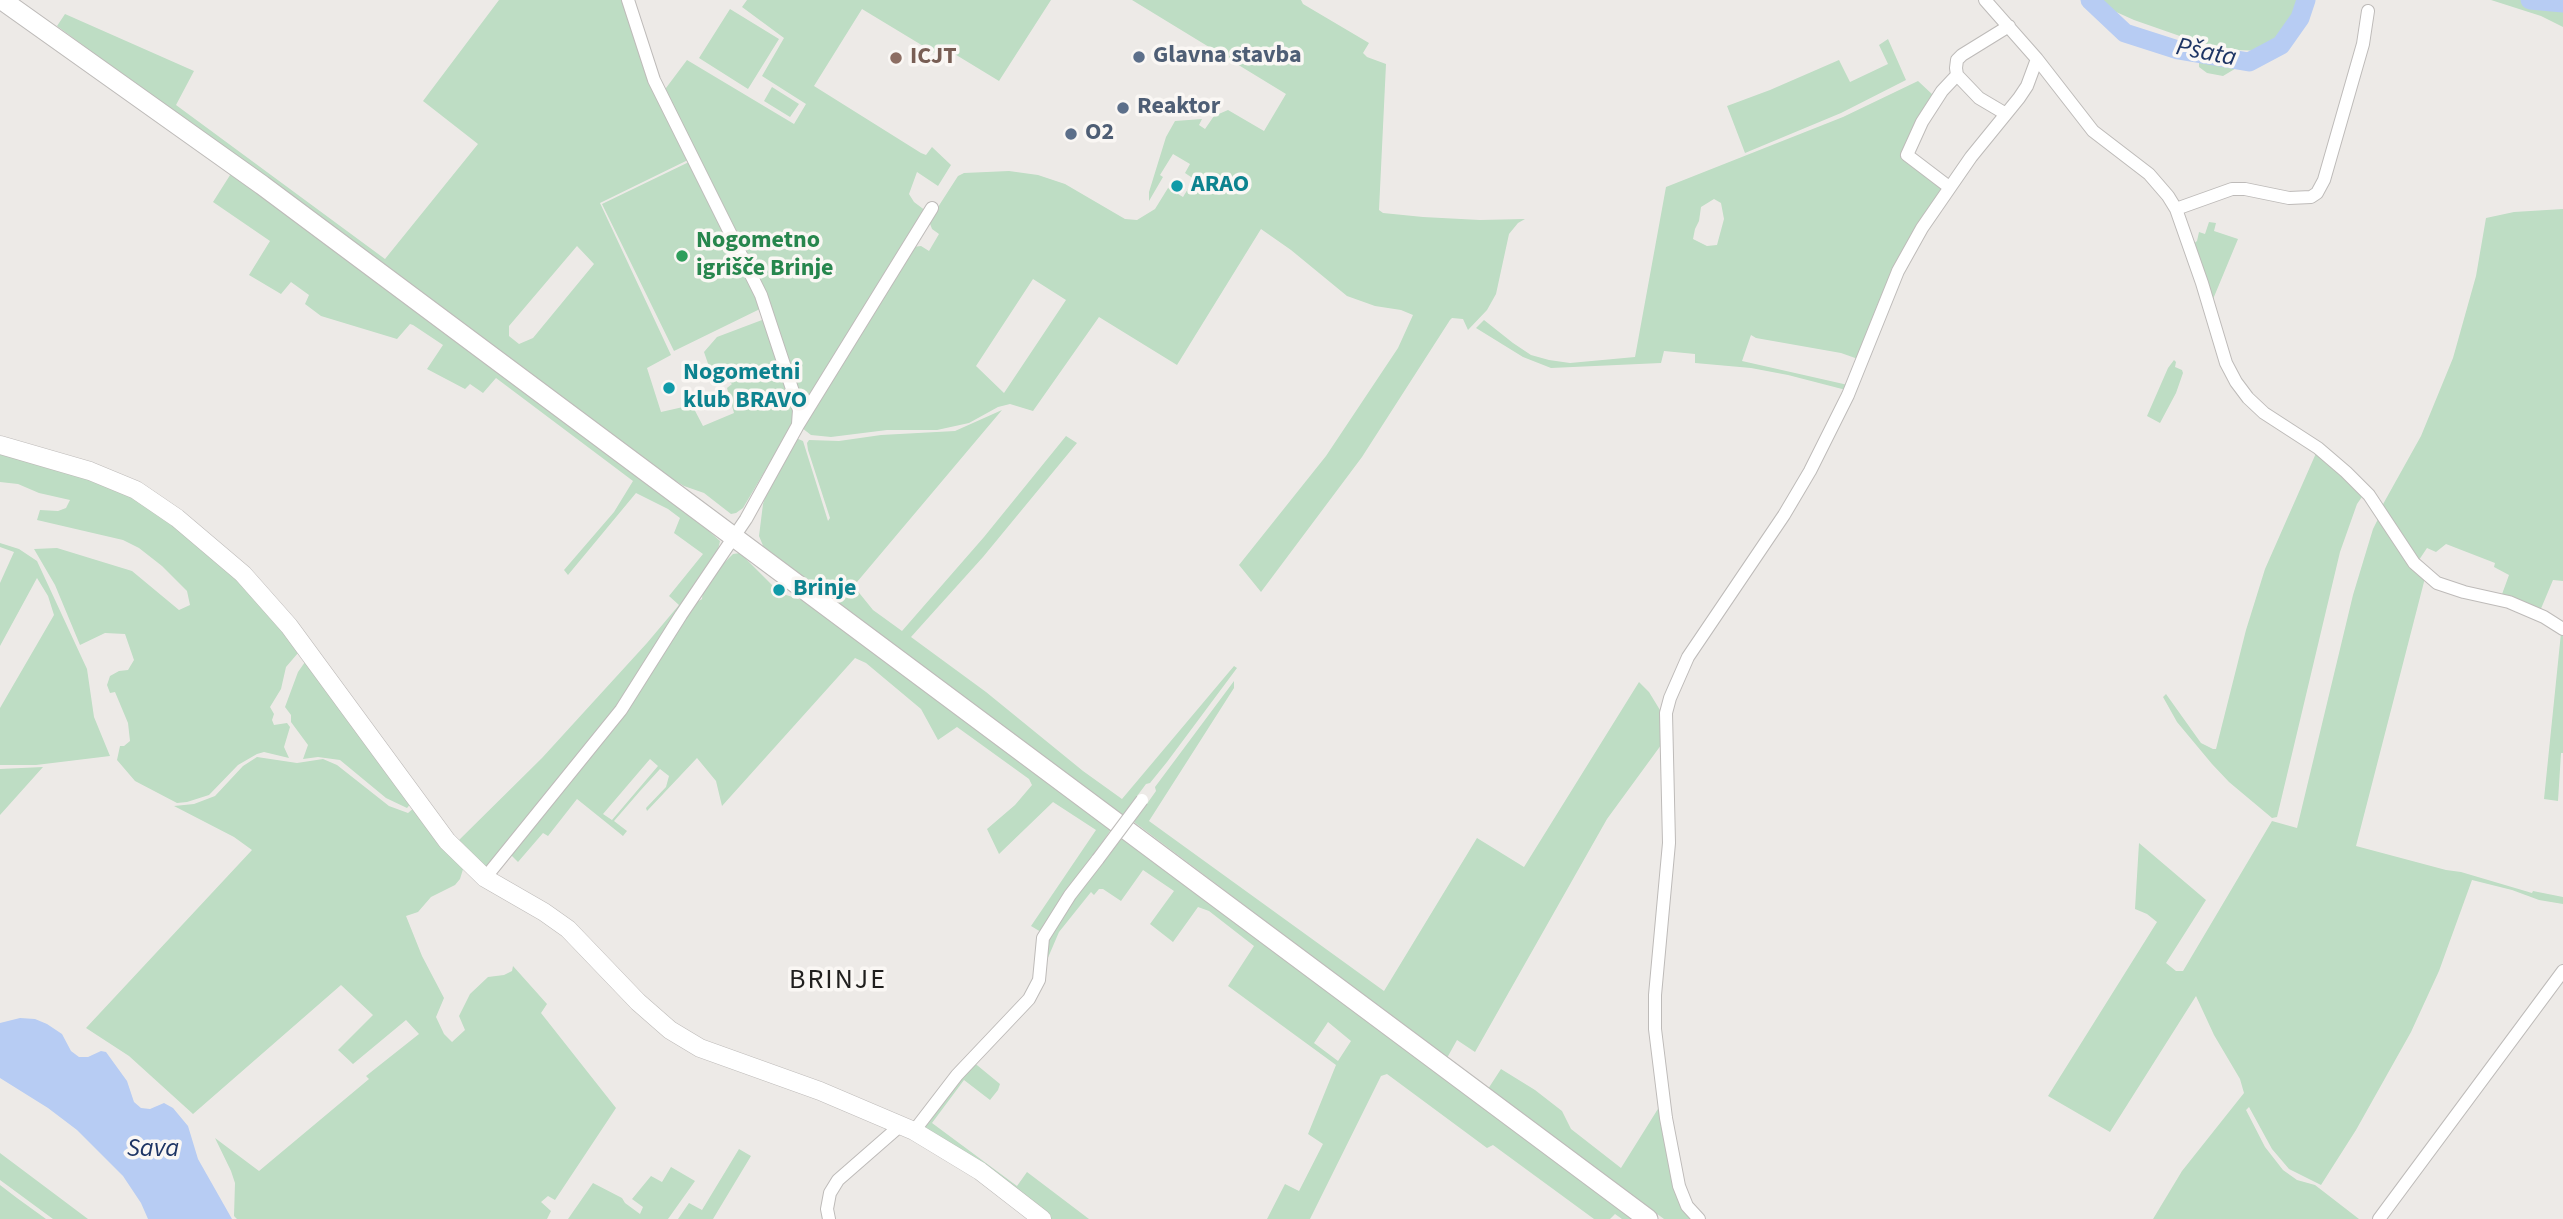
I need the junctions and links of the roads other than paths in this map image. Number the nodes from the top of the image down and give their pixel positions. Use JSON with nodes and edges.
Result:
{"nodes":[{"id":1,"x":2,"y":0,"type":"edge"},
{"id":2,"x":628,"y":0,"type":"edge"},
{"id":3,"x":1985,"y":0,"type":"edge"},
{"id":4,"x":2368,"y":11,"type":"dead end"},
{"id":5,"x":2009,"y":26,"type":"junction"},
{"id":6,"x":2036,"y":59,"type":"junction"},
{"id":7,"x":1957,"y":75,"type":"junction"},
{"id":8,"x":2006,"y":114,"type":"junction"},
{"id":9,"x":1949,"y":187,"type":"junction"},
{"id":10,"x":932,"y":208,"type":"dead end"},
{"id":11,"x":2176,"y":209,"type":"junction"},
{"id":12,"x":798,"y":425,"type":"junction"},
{"id":13,"x":0,"y":445,"type":"edge"},
{"id":14,"x":735,"y":537,"type":"junction"},
{"id":15,"x":2563,"y":629,"type":"edge"},
{"id":16,"x":1142,"y":800,"type":"dead end"},
{"id":17,"x":485,"y":878,"type":"junction"},
{"id":18,"x":2563,"y":971,"type":"edge"},
{"id":19,"x":907,"y":1128,"type":"junction"},
{"id":20,"x":829,"y":1219,"type":"edge"},
{"id":21,"x":1042,"y":1219,"type":"edge"},
{"id":22,"x":1648,"y":1219,"type":"edge"},
{"id":23,"x":1699,"y":1219,"type":"edge"},
{"id":24,"x":2379,"y":1219,"type":"edge"}],
"edges":[{"from":1,"to":14,"type":"main road"},
{"from":2,"to":12,"type":"street"},
{"from":3,"to":5,"type":"street"},
{"from":4,"to":11,"type":"street"},
{"from":5,"to":6,"type":"street"},
{"from":5,"to":7,"type":"street"},
{"from":6,"to":8,"type":"street"},
{"from":6,"to":11,"type":"street"},
{"from":7,"to":8,"type":"street"},
{"from":7,"to":9,"type":"street"},
{"from":8,"to":9,"type":"street"},
{"from":9,"to":23,"type":"street"},
{"from":10,"to":12,"type":"street"},
{"from":11,"to":15,"type":"street"},
{"from":12,"to":14,"type":"street"},
{"from":13,"to":17,"type":"street"},
{"from":14,"to":17,"type":"street"},
{"from":14,"to":22,"type":"main road"},
{"from":16,"to":19,"type":"street","bridge":true},
{"from":17,"to":19,"type":"street"},
{"from":18,"to":24,"type":"street"},
{"from":19,"to":20,"type":"street"},
{"from":19,"to":21,"type":"street"}]}
